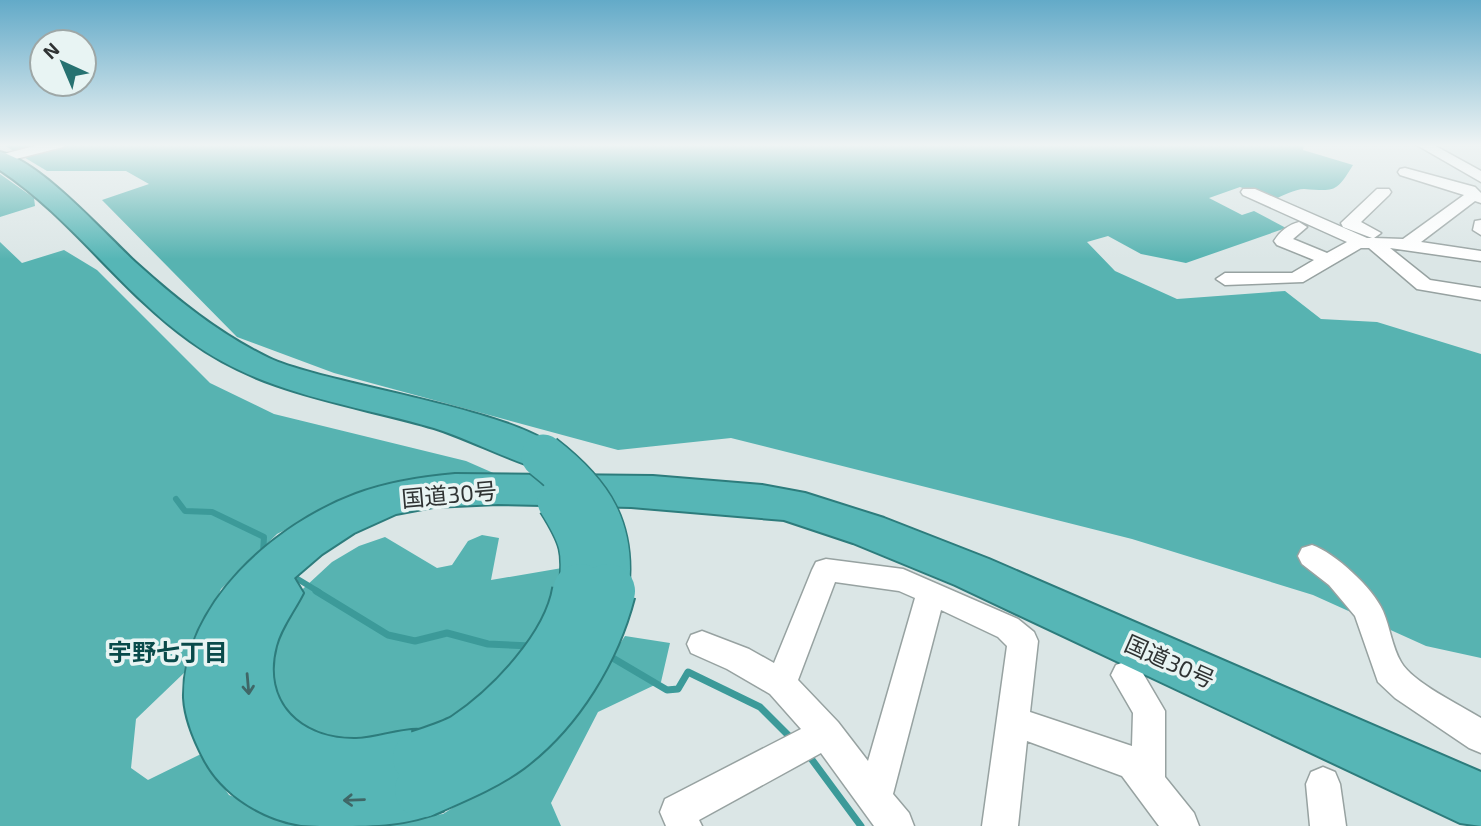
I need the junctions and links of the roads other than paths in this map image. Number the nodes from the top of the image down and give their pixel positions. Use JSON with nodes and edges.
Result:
{"nodes":[{"id":1,"x":35,"y":183,"type":"edge"},
{"id":2,"x":1442,"y":183,"type":"edge"},
{"id":3,"x":1249,"y":192,"type":"dead end"},
{"id":4,"x":1383,"y":192,"type":"dead end"},
{"id":5,"x":1477,"y":197,"type":"edge"},
{"id":6,"x":1481,"y":225,"type":"edge"},
{"id":7,"x":1299,"y":227,"type":"dead end"},
{"id":8,"x":1481,"y":230,"type":"edge"},
{"id":9,"x":1369,"y":243,"type":"junction"},
{"id":10,"x":1401,"y":244,"type":"junction"},
{"id":11,"x":1481,"y":256,"type":"edge"},
{"id":12,"x":1326,"y":259,"type":"junction"},
{"id":13,"x":1225,"y":279,"type":"dead end"},
{"id":14,"x":1481,"y":294,"type":"edge"},
{"id":15,"x":594,"y":508,"type":"edge"},
{"id":16,"x":594,"y":508,"type":"edge"},
{"id":17,"x":594,"y":508,"type":"edge"},
{"id":18,"x":594,"y":508,"type":"edge"},
{"id":19,"x":1312,"y":556,"type":"dead end"},
{"id":20,"x":931,"y":593,"type":"junction"},
{"id":21,"x":702,"y":644,"type":"dead end"},
{"id":22,"x":1127,"y":675,"type":"dead end"},
{"id":23,"x":781,"y":684,"type":"junction"},
{"id":24,"x":1013,"y":721,"type":"junction"},
{"id":25,"x":1481,"y":737,"type":"edge"},
{"id":26,"x":809,"y":743,"type":"junction"},
{"id":27,"x":1148,"y":783,"type":"junction"},
{"id":28,"x":1323,"y":784,"type":"dead end"},
{"id":29,"x":874,"y":797,"type":"junction"},
{"id":30,"x":1481,"y":802,"type":"edge"},
{"id":31,"x":684,"y":826,"type":"edge"},
{"id":32,"x":896,"y":826,"type":"edge"},
{"id":33,"x":1000,"y":826,"type":"edge"},
{"id":34,"x":1181,"y":826,"type":"edge"},
{"id":35,"x":1328,"y":826,"type":"edge"}],
"edges":[{"from":1,"to":18,"type":"highway","name":"国道30号","bridge":true},
{"from":2,"to":5,"type":"street"},
{"from":3,"to":9,"type":"street"},
{"from":4,"to":10,"type":"street"},
{"from":5,"to":10,"type":"street"},
{"from":6,"to":8,"type":"street"},
{"from":7,"to":12,"type":"street"},
{"from":9,"to":10,"type":"street"},
{"from":9,"to":12,"type":"street"},
{"from":9,"to":14,"type":"street"},
{"from":10,"to":11,"type":"street"},
{"from":12,"to":13,"type":"street"},
{"from":15,"to":30,"type":"highway","name":"国道30号","bridge":true},
{"from":16,"to":17,"type":"highway","name":"国道30号","bridge":true},
{"from":19,"to":25,"type":"street"},
{"from":20,"to":23,"type":"street"},
{"from":20,"to":24,"type":"street"},
{"from":20,"to":29,"type":"street"},
{"from":21,"to":23,"type":"street"},
{"from":22,"to":27,"type":"street"},
{"from":23,"to":26,"type":"street"},
{"from":24,"to":27,"type":"street"},
{"from":24,"to":33,"type":"street"},
{"from":26,"to":29,"type":"street"},
{"from":26,"to":31,"type":"street"},
{"from":27,"to":34,"type":"street"},
{"from":28,"to":35,"type":"street"},
{"from":29,"to":32,"type":"street"}]}
